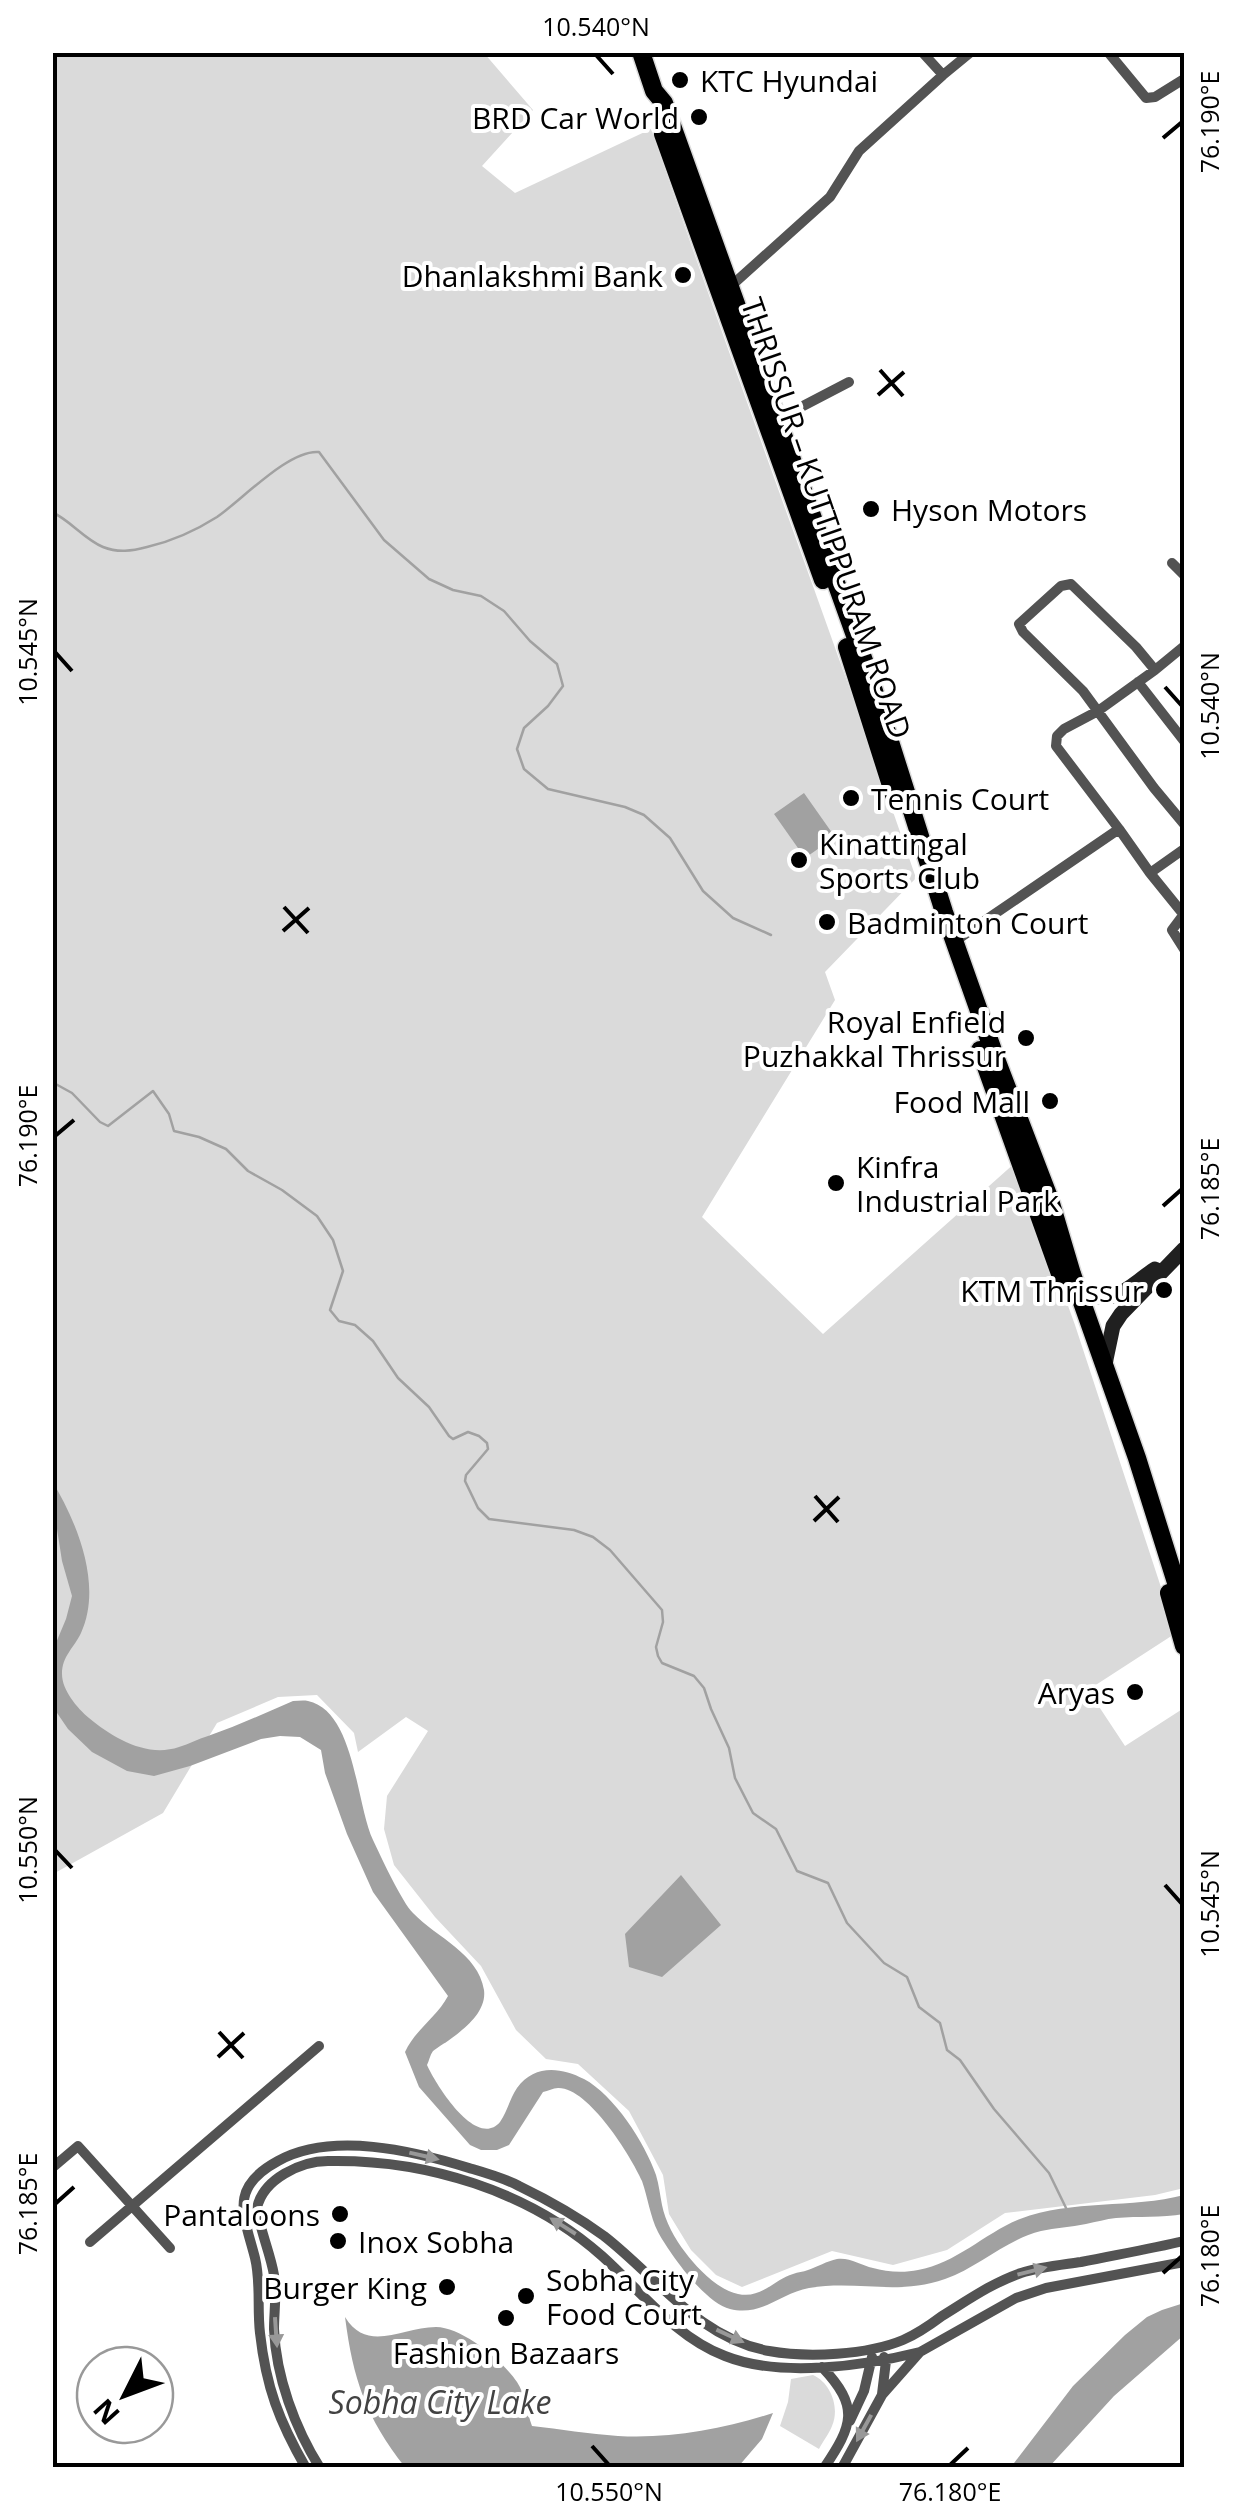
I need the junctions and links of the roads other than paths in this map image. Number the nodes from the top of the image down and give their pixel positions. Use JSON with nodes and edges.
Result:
{"nodes":[{"id":1,"x":640,"y":52,"type":"edge"},
{"id":2,"x":922,"y":52,"type":"edge"},
{"id":3,"x":971,"y":52,"type":"edge"},
{"id":4,"x":1108,"y":52,"type":"edge"},
{"id":5,"x":943,"y":75,"type":"junction"},
{"id":6,"x":1184,"y":79,"type":"edge"},
{"id":7,"x":654,"y":90,"type":"junction"},
{"id":8,"x":731,"y":286,"type":"junction"},
{"id":9,"x":849,"y":382,"type":"dead end"},
{"id":10,"x":778,"y":419,"type":"junction"},
{"id":11,"x":1172,"y":564,"type":"dead end"},
{"id":12,"x":1184,"y":576,"type":"edge"},
{"id":13,"x":1184,"y":647,"type":"edge"},
{"id":14,"x":1155,"y":670,"type":"junction"},
{"id":15,"x":1138,"y":682,"type":"junction"},
{"id":16,"x":1098,"y":711,"type":"junction"},
{"id":17,"x":1184,"y":741,"type":"edge"},
{"id":18,"x":1184,"y":824,"type":"edge"},
{"id":19,"x":1119,"y":829,"type":"junction"},
{"id":20,"x":1184,"y":849,"type":"edge"},
{"id":21,"x":1150,"y":873,"type":"junction"},
{"id":22,"x":1184,"y":914,"type":"edge"},
{"id":23,"x":955,"y":942,"type":"junction"},
{"id":24,"x":1184,"y":949,"type":"edge"},
{"id":25,"x":1180,"y":1253,"type":"edge"},
{"id":26,"x":1079,"y":1291,"type":"junction"},
{"id":27,"x":1104,"y":1364,"type":"junction"},
{"id":28,"x":1184,"y":1608,"type":"edge"},
{"id":29,"x":1184,"y":1646,"type":"edge"},
{"id":30,"x":319,"y":2046,"type":"dead end"},
{"id":31,"x":382,"y":2148,"type":"junction"},
{"id":32,"x":383,"y":2164,"type":"junction"},
{"id":33,"x":271,"y":2165,"type":"junction"},
{"id":34,"x":52,"y":2168,"type":"edge"},
{"id":35,"x":278,"y":2178,"type":"junction"},
{"id":36,"x":133,"y":2205,"type":"junction"},
{"id":37,"x":604,"y":2236,"type":"junction"},
{"id":38,"x":90,"y":2242,"type":"dead end"},
{"id":39,"x":1184,"y":2242,"type":"edge"},
{"id":40,"x":170,"y":2248,"type":"dead end"},
{"id":41,"x":595,"y":2250,"type":"junction"},
{"id":42,"x":1184,"y":2262,"type":"edge"},
{"id":43,"x":275,"y":2280,"type":"junction"},
{"id":44,"x":257,"y":2282,"type":"junction"},
{"id":45,"x":878,"y":2348,"type":"junction"},
{"id":46,"x":920,"y":2352,"type":"junction"},
{"id":47,"x":886,"y":2360,"type":"junction"},
{"id":48,"x":870,"y":2361,"type":"junction"},
{"id":49,"x":822,"y":2367,"type":"junction"},
{"id":50,"x":882,"y":2396,"type":"junction"},
{"id":51,"x":850,"y":2421,"type":"junction"},
{"id":52,"x":306,"y":2468,"type":"edge"},
{"id":53,"x":320,"y":2468,"type":"edge"},
{"id":54,"x":824,"y":2468,"type":"edge"},
{"id":55,"x":842,"y":2468,"type":"edge"}],
"edges":[{"from":1,"to":7,"type":"main road","name":"THRISSUR – KUTTIPPURAM ROAD"},
{"from":2,"to":5,"type":"street"},
{"from":3,"to":5,"type":"street"},
{"from":4,"to":6,"type":"street"},
{"from":5,"to":8,"type":"street"},
{"from":7,"to":8,"type":"main road","name":"THRISSUR – KUTTIPPURAM ROAD"},
{"from":7,"to":29,"type":"main road","name":"THRISSUR – KUTTIPPURAM ROAD"},
{"from":8,"to":10,"type":"main road","name":"THRISSUR – KUTTIPPURAM ROAD"},
{"from":9,"to":10,"type":"street"},
{"from":10,"to":23,"type":"main road","name":"THRISSUR – KUTTIPPURAM ROAD"},
{"from":11,"to":12,"type":"street"},
{"from":13,"to":14,"type":"street"},
{"from":14,"to":15,"type":"street"},
{"from":14,"to":16,"type":"street"},
{"from":15,"to":16,"type":"street"},
{"from":15,"to":17,"type":"street"},
{"from":16,"to":18,"type":"street"},
{"from":16,"to":19,"type":"street"},
{"from":19,"to":21,"type":"street"},
{"from":19,"to":23,"type":"street"},
{"from":20,"to":21,"type":"street"},
{"from":21,"to":22,"type":"street"},
{"from":22,"to":24,"type":"street"},
{"from":23,"to":26,"type":"main road","name":"THRISSUR – KUTTIPPURAM ROAD"},
{"from":25,"to":26,"type":"main road"},
{"from":25,"to":27,"type":"main road"},
{"from":26,"to":27,"type":"main road","name":"THRISSUR – KUTTIPPURAM ROAD"},
{"from":27,"to":28,"type":"main road","name":"THRISSUR – KUTTIPPURAM ROAD"},
{"from":30,"to":36,"type":"street"},
{"from":31,"to":32,"type":"street"},
{"from":31,"to":33,"type":"street"},
{"from":31,"to":37,"type":"street","one_way":true},
{"from":32,"to":35,"type":"street"},
{"from":41,"to":32,"type":"street","one_way":true},
{"from":33,"to":35,"type":"street"},
{"from":33,"to":44,"type":"street"},
{"from":34,"to":36,"type":"street"},
{"from":35,"to":43,"type":"street"},
{"from":36,"to":38,"type":"street"},
{"from":36,"to":40,"type":"street"},
{"from":37,"to":41,"type":"street"},
{"from":37,"to":45,"type":"street","one_way":true},
{"from":45,"to":39,"type":"street","one_way":true},
{"from":41,"to":49,"type":"street"},
{"from":42,"to":46,"type":"street"},
{"from":43,"to":44,"type":"street"},
{"from":43,"to":53,"type":"street","one_way":true},
{"from":44,"to":52,"type":"street"},
{"from":45,"to":47,"type":"street"},
{"from":45,"to":48,"type":"street"},
{"from":46,"to":47,"type":"street"},
{"from":46,"to":50,"type":"street"},
{"from":47,"to":48,"type":"street"},
{"from":47,"to":50,"type":"street"},
{"from":48,"to":49,"type":"street"},
{"from":48,"to":51,"type":"street"},
{"from":49,"to":51,"type":"street"},
{"from":50,"to":55,"type":"street","one_way":true},
{"from":51,"to":54,"type":"street"}]}
